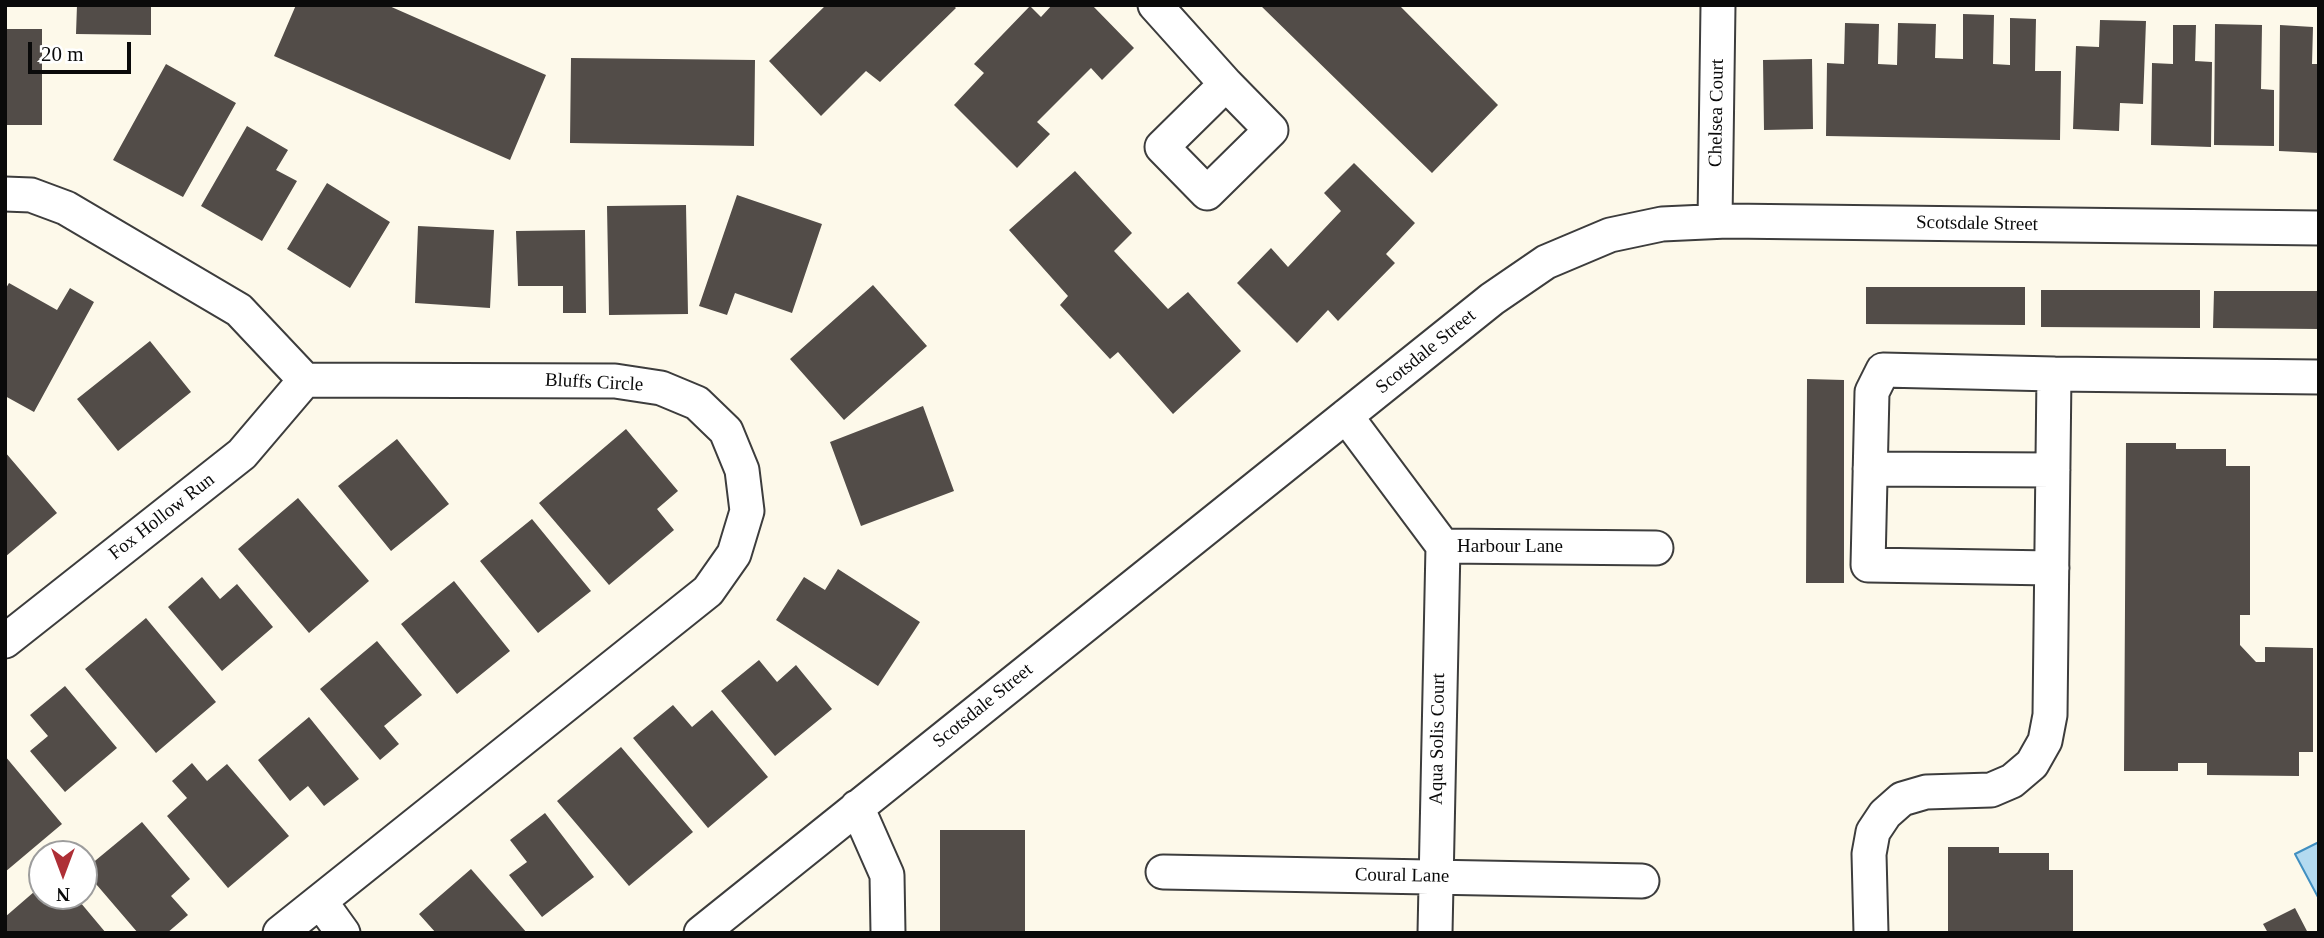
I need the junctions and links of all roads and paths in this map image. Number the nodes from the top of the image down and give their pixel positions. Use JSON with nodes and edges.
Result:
{"nodes":[{"id":1,"x":1155,"y":5,"type":"edge"},
{"id":2,"x":1718,"y":5,"type":"edge"},
{"id":3,"x":1226,"y":84,"type":"dead end"},
{"id":4,"x":5,"y":194,"type":"edge"},
{"id":5,"x":1715,"y":221,"type":"junction"},
{"id":6,"x":2319,"y":228,"type":"edge"},
{"id":7,"x":2054,"y":374,"type":"junction"},
{"id":8,"x":2319,"y":377,"type":"edge"},
{"id":9,"x":305,"y":380,"type":"junction"},
{"id":10,"x":1346,"y":416,"type":"junction"},
{"id":11,"x":1870,"y":469,"type":"junction"},
{"id":12,"x":2053,"y":470,"type":"junction"},
{"id":13,"x":1443,"y":546,"type":"junction"},
{"id":14,"x":1656,"y":548,"type":"dead end"},
{"id":15,"x":2052,"y":568,"type":"junction"},
{"id":16,"x":5,"y":641,"type":"edge"},
{"id":17,"x":857,"y":807,"type":"junction"},
{"id":18,"x":1163,"y":872,"type":"dead end"},
{"id":19,"x":1435,"y":877,"type":"junction"},
{"id":20,"x":1642,"y":881,"type":"dead end"},
{"id":21,"x":320,"y":901,"type":"junction"},
{"id":22,"x":702,"y":932,"type":"edge"},
{"id":23,"x":280,"y":933,"type":"edge"},
{"id":24,"x":343,"y":933,"type":"edge"},
{"id":25,"x":888,"y":933,"type":"edge"},
{"id":26,"x":1435,"y":933,"type":"edge"},
{"id":27,"x":1871,"y":933,"type":"edge"}],
"edges":[{"from":1,"to":3,"type":"street"},
{"from":2,"to":5,"type":"street","name":"Chelsea Court"},
{"from":4,"to":9,"type":"street"},
{"from":5,"to":6,"type":"street","name":"Scotsdale Street"},
{"from":5,"to":10,"type":"street","name":"Scotsdale Street"},
{"from":7,"to":8,"type":"street"},
{"from":7,"to":11,"type":"street"},
{"from":7,"to":12,"type":"street"},
{"from":9,"to":16,"type":"street","name":"Fox Hollow Run"},
{"from":9,"to":21,"type":"street","name":"Bluffs Circle"},
{"from":10,"to":13,"type":"street","name":"Harbour Lane"},
{"from":10,"to":17,"type":"street","name":"Scotsdale Street"},
{"from":11,"to":12,"type":"street"},
{"from":11,"to":15,"type":"street"},
{"from":12,"to":15,"type":"street"},
{"from":13,"to":14,"type":"street","name":"Harbour Lane"},
{"from":13,"to":19,"type":"street","name":"Aqua Solis Court"},
{"from":15,"to":27,"type":"street"},
{"from":17,"to":22,"type":"street","name":"Scotsdale Street"},
{"from":17,"to":25,"type":"street"},
{"from":18,"to":19,"type":"street","name":"Coural Lane"},
{"from":19,"to":20,"type":"street","name":"Coural Lane"},
{"from":19,"to":26,"type":"street","name":"Aqua Solis Court"},
{"from":21,"to":23,"type":"street","name":"Bluffs Circle"},
{"from":21,"to":24,"type":"street"}]}
